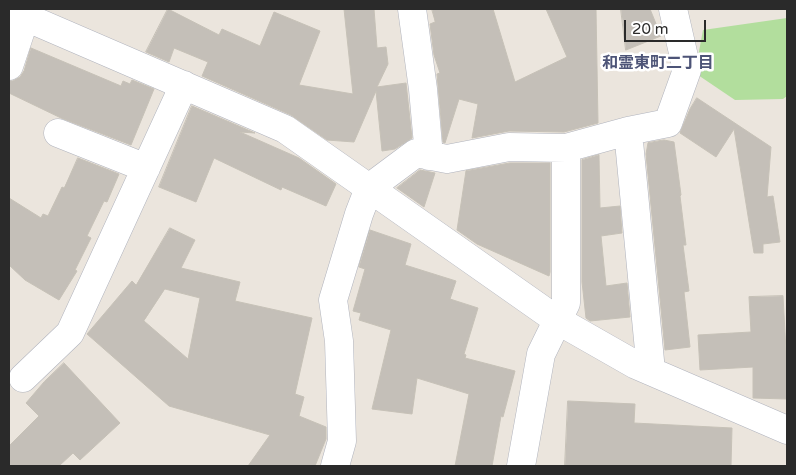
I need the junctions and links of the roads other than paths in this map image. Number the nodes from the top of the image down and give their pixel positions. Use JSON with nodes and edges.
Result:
{"nodes":[{"id":1,"x":412,"y":9,"type":"edge"},
{"id":2,"x":673,"y":9,"type":"edge"},
{"id":3,"x":17,"y":14,"type":"edge"},
{"id":4,"x":9,"y":66,"type":"edge"},
{"id":5,"x":184,"y":85,"type":"junction"},
{"id":6,"x":628,"y":131,"type":"junction"},
{"id":7,"x":58,"y":133,"type":"dead end"},
{"id":8,"x":566,"y":148,"type":"junction"},
{"id":9,"x":430,"y":156,"type":"junction"},
{"id":10,"x":146,"y":168,"type":"junction"},
{"id":11,"x":369,"y":188,"type":"junction"},
{"id":12,"x":557,"y":320,"type":"junction"},
{"id":13,"x":651,"y":371,"type":"junction"},
{"id":14,"x":23,"y":378,"type":"dead end"},
{"id":15,"x":787,"y":430,"type":"edge"},
{"id":16,"x":335,"y":466,"type":"edge"},
{"id":17,"x":521,"y":466,"type":"edge"}],
"edges":[{"from":1,"to":9,"type":"street"},
{"from":2,"to":6,"type":"street"},
{"from":3,"to":4,"type":"street"},
{"from":3,"to":5,"type":"street"},
{"from":5,"to":10,"type":"street"},
{"from":5,"to":11,"type":"street"},
{"from":6,"to":8,"type":"street"},
{"from":6,"to":13,"type":"street"},
{"from":7,"to":10,"type":"street"},
{"from":8,"to":9,"type":"street"},
{"from":8,"to":12,"type":"street"},
{"from":9,"to":11,"type":"street"},
{"from":10,"to":14,"type":"street"},
{"from":11,"to":12,"type":"street"},
{"from":11,"to":16,"type":"street"},
{"from":12,"to":13,"type":"street"},
{"from":12,"to":17,"type":"street"},
{"from":13,"to":15,"type":"street"}]}
